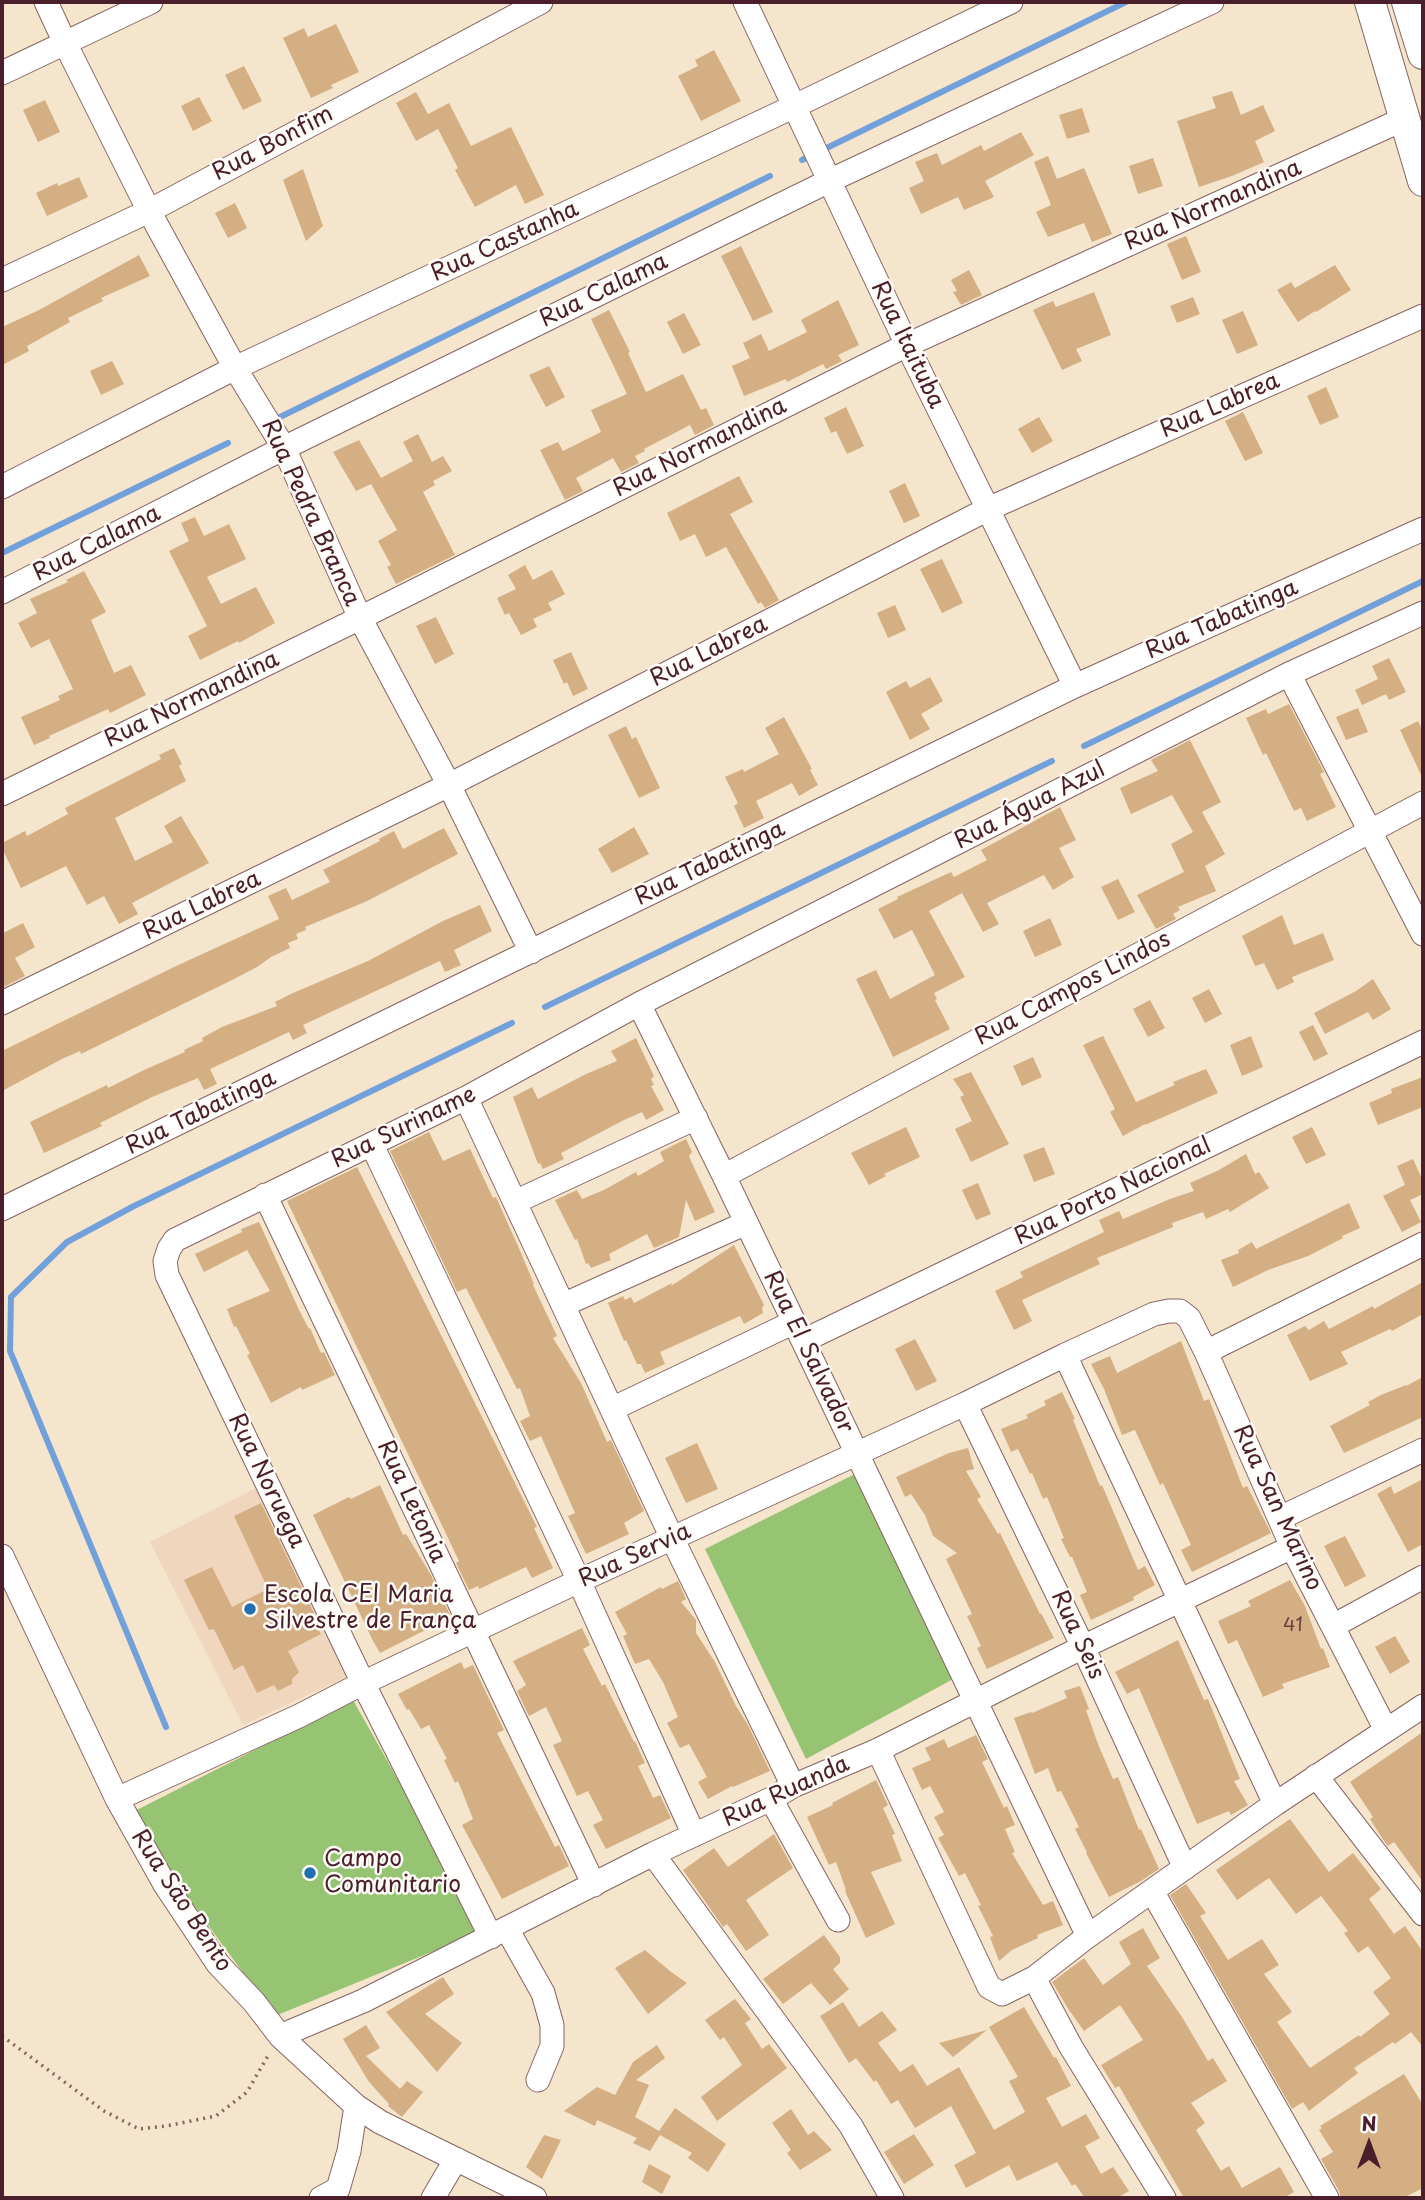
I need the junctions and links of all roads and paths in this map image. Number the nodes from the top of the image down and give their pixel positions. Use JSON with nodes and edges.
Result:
{"nodes":[{"id":1,"x":46,"y":2,"type":"edge"},
{"id":2,"x":151,"y":2,"type":"edge"},
{"id":3,"x":541,"y":2,"type":"edge"},
{"id":4,"x":745,"y":2,"type":"edge"},
{"id":5,"x":1012,"y":2,"type":"edge"},
{"id":6,"x":1212,"y":2,"type":"edge"},
{"id":7,"x":1370,"y":2,"type":"edge"},
{"id":8,"x":1407,"y":2,"type":"edge"},
{"id":9,"x":65,"y":43,"type":"junction"},
{"id":10,"x":1423,"y":54,"type":"edge"},
{"id":11,"x":2,"y":73,"type":"edge"},
{"id":12,"x":795,"y":106,"type":"junction"},
{"id":13,"x":1406,"y":118,"type":"junction"},
{"id":14,"x":828,"y":181,"type":"junction"},
{"id":15,"x":1423,"y":181,"type":"edge"},
{"id":16,"x":149,"y":211,"type":"junction"},
{"id":17,"x":2,"y":280,"type":"edge"},
{"id":18,"x":1423,"y":316,"type":"edge"},
{"id":19,"x":907,"y":345,"type":"junction"},
{"id":20,"x":235,"y":368,"type":"junction"},
{"id":21,"x":284,"y":448,"type":"junction"},
{"id":22,"x":2,"y":486,"type":"edge"},
{"id":23,"x":988,"y":509,"type":"junction"},
{"id":24,"x":1423,"y":529,"type":"edge"},
{"id":25,"x":2,"y":592,"type":"edge"},
{"id":26,"x":1423,"y":613,"type":"edge"},
{"id":27,"x":360,"y":618,"type":"junction"},
{"id":28,"x":1289,"y":674,"type":"junction"},
{"id":29,"x":1076,"y":686,"type":"junction"},
{"id":30,"x":449,"y":785,"type":"junction"},
{"id":31,"x":2,"y":794,"type":"edge"},
{"id":32,"x":1423,"y":803,"type":"edge"},
{"id":33,"x":1369,"y":831,"type":"junction"},
{"id":34,"x":1423,"y":934,"type":"edge"},
{"id":35,"x":531,"y":952,"type":"junction"},
{"id":36,"x":2,"y":1003,"type":"edge"},
{"id":37,"x":639,"y":1004,"type":"junction"},
{"id":38,"x":1423,"y":1042,"type":"edge"},
{"id":39,"x":466,"y":1098,"type":"junction"},
{"id":40,"x":696,"y":1118,"type":"junction"},
{"id":41,"x":372,"y":1145,"type":"junction"},
{"id":42,"x":724,"y":1176,"type":"junction"},
{"id":43,"x":265,"y":1195,"type":"junction"},
{"id":44,"x":515,"y":1202,"type":"junction"},
{"id":45,"x":2,"y":1209,"type":"edge"},
{"id":46,"x":746,"y":1223,"type":"junction"},
{"id":47,"x":1423,"y":1244,"type":"edge"},
{"id":48,"x":169,"y":1249,"type":"joint"},
{"id":49,"x":563,"y":1305,"type":"junction"},
{"id":50,"x":1154,"y":1314,"type":"joint"},
{"id":51,"x":798,"y":1331,"type":"junction"},
{"id":52,"x":1206,"y":1352,"type":"junction"},
{"id":53,"x":1065,"y":1355,"type":"junction"},
{"id":54,"x":965,"y":1404,"type":"junction"},
{"id":55,"x":612,"y":1409,"type":"junction"},
{"id":56,"x":1423,"y":1450,"type":"edge"},
{"id":57,"x":857,"y":1454,"type":"junction"},
{"id":58,"x":1280,"y":1518,"type":"junction"},
{"id":59,"x":672,"y":1538,"type":"junction"},
{"id":60,"x":1292,"y":1547,"type":"junction"},
{"id":61,"x":2,"y":1556,"type":"edge"},
{"id":62,"x":1423,"y":1577,"type":"edge"},
{"id":63,"x":579,"y":1581,"type":"junction"},
{"id":64,"x":1179,"y":1600,"type":"junction"},
{"id":65,"x":1333,"y":1626,"type":"junction"},
{"id":66,"x":472,"y":1632,"type":"junction"},
{"id":67,"x":1083,"y":1647,"type":"junction"},
{"id":68,"x":363,"y":1683,"type":"junction"},
{"id":69,"x":975,"y":1700,"type":"junction"},
{"id":70,"x":1423,"y":1706,"type":"edge"},
{"id":71,"x":1386,"y":1730,"type":"junction"},
{"id":72,"x":878,"y":1750,"type":"junction"},
{"id":73,"x":1315,"y":1776,"type":"junction"},
{"id":74,"x":793,"y":1786,"type":"junction"},
{"id":75,"x":117,"y":1799,"type":"junction"},
{"id":76,"x":771,"y":1799,"type":"junction"},
{"id":77,"x":1275,"y":1804,"type":"junction"},
{"id":78,"x":694,"y":1835,"type":"junction"},
{"id":79,"x":653,"y":1854,"type":"junction"},
{"id":80,"x":1185,"y":1868,"type":"junction"},
{"id":81,"x":594,"y":1885,"type":"junction"},
{"id":82,"x":1152,"y":1891,"type":"junction"},
{"id":83,"x":1423,"y":1914,"type":"edge"},
{"id":84,"x":838,"y":1920,"type":"dead end"},
{"id":85,"x":499,"y":1933,"type":"junction"},
{"id":86,"x":1088,"y":1936,"type":"junction"},
{"id":87,"x":1034,"y":1978,"type":"junction"},
{"id":88,"x":2,"y":2036,"type":"edge"},
{"id":89,"x":280,"y":2036,"type":"junction"},
{"id":90,"x":538,"y":2080,"type":"dead end"},
{"id":91,"x":356,"y":2106,"type":"junction"},
{"id":92,"x":456,"y":2159,"type":"junction"},
{"id":93,"x":321,"y":2198,"type":"edge"},
{"id":94,"x":433,"y":2198,"type":"edge"},
{"id":95,"x":535,"y":2198,"type":"edge"},
{"id":96,"x":892,"y":2198,"type":"edge"},
{"id":97,"x":1164,"y":2198,"type":"edge"},
{"id":98,"x":1327,"y":2198,"type":"edge"}],
"edges":[{"from":1,"to":9,"type":"street","name":"Rua Pedra Branca"},
{"from":2,"to":9,"type":"street"},
{"from":3,"to":16,"type":"street","name":"Rua Bonfim"},
{"from":4,"to":12,"type":"street","name":"Rua Itaituba"},
{"from":5,"to":12,"type":"street","name":"Rua Castanha"},
{"from":6,"to":14,"type":"street","name":"Rua Calama"},
{"from":7,"to":13,"type":"street"},
{"from":8,"to":10,"type":"street"},
{"from":9,"to":11,"type":"street"},
{"from":9,"to":16,"type":"street","name":"Rua Pedra Branca"},
{"from":12,"to":14,"type":"street","name":"Rua Itaituba"},
{"from":12,"to":20,"type":"street","name":"Rua Castanha"},
{"from":13,"to":15,"type":"street"},
{"from":13,"to":19,"type":"street","name":"Rua Normandina"},
{"from":14,"to":19,"type":"street","name":"Rua Itaituba"},
{"from":14,"to":21,"type":"street","name":"Rua Calama"},
{"from":16,"to":17,"type":"street","name":"Rua Bonfim"},
{"from":16,"to":20,"type":"street","name":"Rua Pedra Branca"},
{"from":18,"to":23,"type":"street","name":"Rua Labrea"},
{"from":19,"to":23,"type":"street","name":"Rua Itaituba"},
{"from":19,"to":27,"type":"street","name":"Rua Normandina"},
{"from":20,"to":21,"type":"street","name":"Rua Pedra Branca"},
{"from":20,"to":22,"type":"street","name":"Rua Castanha"},
{"from":21,"to":25,"type":"street","name":"Rua Calama"},
{"from":21,"to":27,"type":"street","name":"Rua Pedra Branca"},
{"from":23,"to":29,"type":"street","name":"Rua Itaituba"},
{"from":23,"to":30,"type":"street","name":"Rua Labrea"},
{"from":24,"to":29,"type":"street","name":"Rua Tabatinga"},
{"from":26,"to":28,"type":"street","name":"Rua Água Azul"},
{"from":27,"to":30,"type":"street","name":"Rua Pedra Branca"},
{"from":27,"to":31,"type":"street","name":"Rua Normandina"},
{"from":28,"to":33,"type":"street"},
{"from":28,"to":37,"type":"street","name":"Rua Água Azul"},
{"from":29,"to":35,"type":"street","name":"Rua Tabatinga"},
{"from":30,"to":35,"type":"street","name":"Rua Pedra Branca"},
{"from":30,"to":36,"type":"street","name":"Rua Labrea"},
{"from":32,"to":33,"type":"street","name":"Rua Campos Lindos"},
{"from":33,"to":34,"type":"street"},
{"from":33,"to":42,"type":"street","name":"Rua Campos Lindos"},
{"from":35,"to":45,"type":"street","name":"Rua Tabatinga"},
{"from":37,"to":39,"type":"street","name":"Rua Suriname"},
{"from":37,"to":40,"type":"street","name":"Rua El Salvador"},
{"from":38,"to":51,"type":"street","name":"Rua Porto Nacional"},
{"from":39,"to":41,"type":"street","name":"Rua Suriname"},
{"from":39,"to":44,"type":"street"},
{"from":40,"to":42,"type":"street","name":"Rua El Salvador"},
{"from":40,"to":44,"type":"street"},
{"from":41,"to":43,"type":"street","name":"Rua Suriname"},
{"from":41,"to":63,"type":"street"},
{"from":42,"to":46,"type":"street","name":"Rua El Salvador"},
{"from":43,"to":48,"type":"street","name":"Rua Suriname"},
{"from":43,"to":66,"type":"street","name":"Rua Letonia"},
{"from":44,"to":49,"type":"street"},
{"from":46,"to":49,"type":"street"},
{"from":46,"to":51,"type":"street","name":"Rua El Salvador"},
{"from":47,"to":52,"type":"street"},
{"from":48,"to":68,"type":"street","name":"Rua Noruega"},
{"from":49,"to":55,"type":"street"},
{"from":50,"to":52,"type":"street","name":"Rua San Marino"},
{"from":50,"to":53,"type":"street","name":"Rua Servia"},
{"from":51,"to":55,"type":"street","name":"Rua Porto Nacional"},
{"from":51,"to":57,"type":"street","name":"Rua El Salvador"},
{"from":52,"to":58,"type":"street","name":"Rua San Marino"},
{"from":53,"to":54,"type":"street","name":"Rua Servia"},
{"from":53,"to":64,"type":"street"},
{"from":54,"to":57,"type":"street","name":"Rua Servia"},
{"from":54,"to":67,"type":"street","name":"Rua Seis"},
{"from":55,"to":59,"type":"street"},
{"from":56,"to":58,"type":"street"},
{"from":57,"to":59,"type":"street","name":"Rua Servia"},
{"from":57,"to":69,"type":"street","name":"Rua El Salvador"},
{"from":58,"to":60,"type":"street","name":"Rua San Marino"},
{"from":59,"to":63,"type":"street","name":"Rua Servia"},
{"from":59,"to":74,"type":"street"},
{"from":60,"to":64,"type":"street","name":"Rua Ruanda"},
{"from":60,"to":65,"type":"street","name":"Rua San Marino"},
{"from":61,"to":75,"type":"street","name":"Rua São Bento"},
{"from":62,"to":65,"type":"street"},
{"from":63,"to":66,"type":"street","name":"Rua Servia"},
{"from":63,"to":78,"type":"street"},
{"from":64,"to":67,"type":"street","name":"Rua Ruanda"},
{"from":64,"to":77,"type":"street"},
{"from":65,"to":71,"type":"street","name":"Rua San Marino"},
{"from":66,"to":68,"type":"street","name":"Rua Servia"},
{"from":66,"to":81,"type":"street","name":"Rua Letonia"},
{"from":67,"to":69,"type":"street","name":"Rua Ruanda"},
{"from":67,"to":80,"type":"street","name":"Rua Seis"},
{"from":68,"to":75,"type":"street","name":"Rua Servia"},
{"from":68,"to":85,"type":"street","name":"Rua Noruega"},
{"from":69,"to":72,"type":"street","name":"Rua Ruanda"},
{"from":69,"to":86,"type":"street","name":"Rua El Salvador"},
{"from":70,"to":71,"type":"street"},
{"from":71,"to":73,"type":"street"},
{"from":72,"to":74,"type":"street","name":"Rua Ruanda"},
{"from":72,"to":87,"type":"street"},
{"from":73,"to":77,"type":"street"},
{"from":73,"to":83,"type":"street"},
{"from":74,"to":76,"type":"street","name":"Rua Ruanda"},
{"from":75,"to":89,"type":"street","name":"Rua São Bento"},
{"from":76,"to":78,"type":"street","name":"Rua Ruanda"},
{"from":76,"to":84,"type":"street"},
{"from":77,"to":80,"type":"street"},
{"from":78,"to":79,"type":"street","name":"Rua Ruanda"},
{"from":79,"to":81,"type":"street","name":"Rua Ruanda"},
{"from":79,"to":96,"type":"street"},
{"from":80,"to":82,"type":"street"},
{"from":81,"to":85,"type":"street","name":"Rua Ruanda"},
{"from":82,"to":86,"type":"street"},
{"from":82,"to":98,"type":"street"},
{"from":85,"to":89,"type":"street","name":"Rua Ruanda"},
{"from":85,"to":90,"type":"street","name":"Rua Noruega"},
{"from":86,"to":87,"type":"street"},
{"from":87,"to":97,"type":"street"},
{"from":88,"to":89,"type":"path"},
{"from":89,"to":91,"type":"street","name":"Rua São Bento"},
{"from":91,"to":92,"type":"street","name":"Rua São Bento"},
{"from":91,"to":93,"type":"street"},
{"from":92,"to":94,"type":"street"},
{"from":92,"to":95,"type":"street","name":"Rua São Bento"}]}
